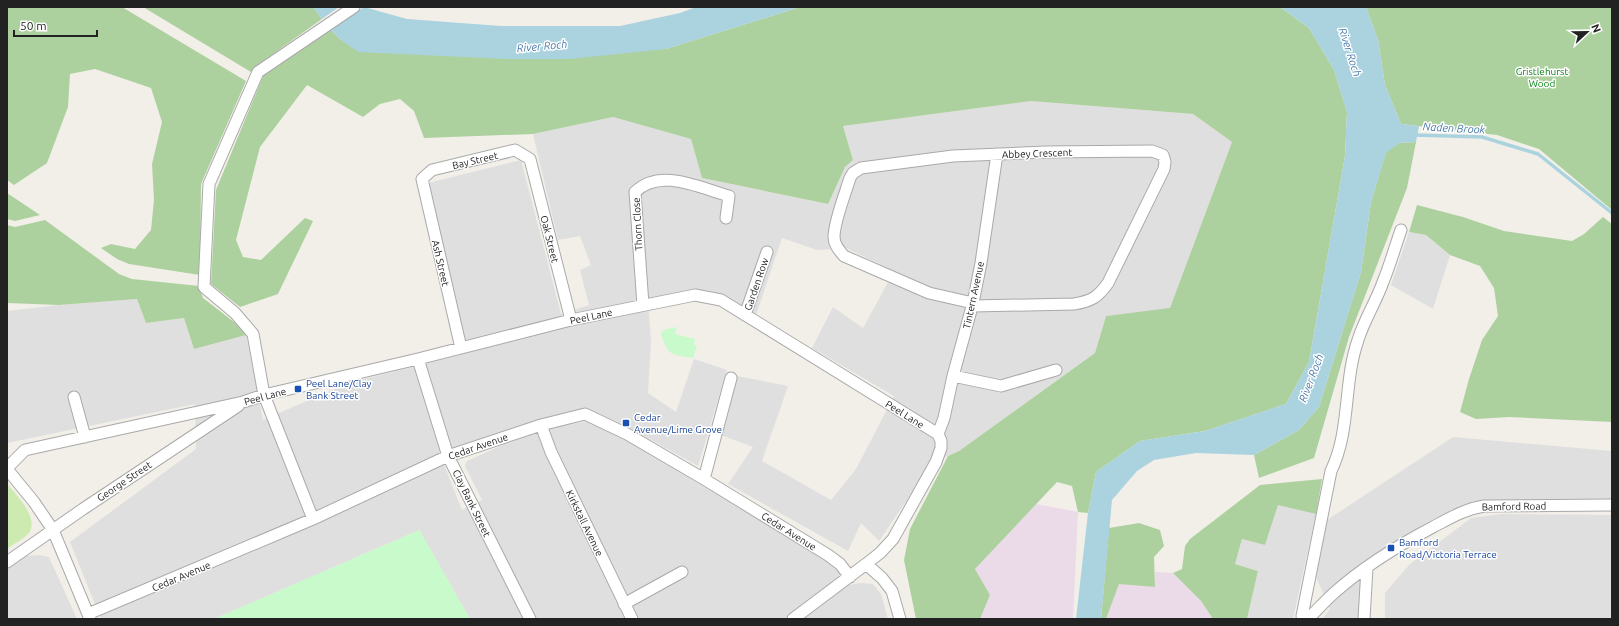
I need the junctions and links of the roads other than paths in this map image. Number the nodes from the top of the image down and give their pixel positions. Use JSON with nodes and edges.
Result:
{"nodes":[{"id":1,"x":354,"y":7,"type":"edge"},
{"id":2,"x":997,"y":154,"type":"junction"},
{"id":3,"x":530,"y":159,"type":"joint"},
{"id":4,"x":422,"y":179,"type":"joint"},
{"id":5,"x":726,"y":218,"type":"dead end"},
{"id":6,"x":1401,"y":230,"type":"dead end"},
{"id":7,"x":767,"y":252,"type":"dead end"},
{"id":8,"x":973,"y":304,"type":"junction"},
{"id":9,"x":643,"y":305,"type":"junction"},
{"id":10,"x":745,"y":315,"type":"junction"},
{"id":11,"x":570,"y":320,"type":"junction"},
{"id":12,"x":461,"y":348,"type":"junction"},
{"id":13,"x":418,"y":359,"type":"junction"},
{"id":14,"x":1056,"y":370,"type":"dead end"},
{"id":15,"x":953,"y":376,"type":"junction"},
{"id":16,"x":731,"y":378,"type":"dead end"},
{"id":17,"x":264,"y":395,"type":"junction"},
{"id":18,"x":74,"y":397,"type":"dead end"},
{"id":19,"x":243,"y":402,"type":"junction"},
{"id":20,"x":541,"y":425,"type":"junction"},
{"id":21,"x":938,"y":434,"type":"junction"},
{"id":22,"x":85,"y":438,"type":"junction"},
{"id":23,"x":448,"y":456,"type":"junction"},
{"id":24,"x":7,"y":469,"type":"edge"},
{"id":25,"x":704,"y":479,"type":"junction"},
{"id":26,"x":1612,"y":505,"type":"edge"},
{"id":27,"x":313,"y":519,"type":"junction"},
{"id":28,"x":53,"y":530,"type":"junction"},
{"id":29,"x":7,"y":562,"type":"edge"},
{"id":30,"x":866,"y":564,"type":"junction"},
{"id":31,"x":1367,"y":568,"type":"junction"},
{"id":32,"x":682,"y":572,"type":"dead end"},
{"id":33,"x":850,"y":577,"type":"junction"},
{"id":34,"x":624,"y":604,"type":"junction"},
{"id":35,"x":89,"y":617,"type":"edge"},
{"id":36,"x":530,"y":619,"type":"edge"},
{"id":37,"x":632,"y":619,"type":"edge"},
{"id":38,"x":793,"y":619,"type":"edge"},
{"id":39,"x":900,"y":619,"type":"edge"},
{"id":40,"x":1307,"y":619,"type":"edge"},
{"id":41,"x":1364,"y":619,"type":"edge"}],
"edges":[{"from":1,"to":17,"type":"street"},
{"from":2,"to":8,"type":"street","name":"Tintern Avenue"},
{"from":2,"to":8,"type":"street","name":"Abbey Crescent"},
{"from":2,"to":8,"type":"street","name":"Abbey Crescent"},
{"from":3,"to":4,"type":"street","name":"Bay Street"},
{"from":3,"to":11,"type":"street","name":"Oak Street"},
{"from":4,"to":12,"type":"street","name":"Ash Street"},
{"from":5,"to":9,"type":"street","name":"Thorn Close"},
{"from":6,"to":40,"type":"street"},
{"from":7,"to":10,"type":"street","name":"Garden Row"},
{"from":8,"to":15,"type":"street","name":"Tintern Avenue"},
{"from":9,"to":10,"type":"street","name":"Peel Lane"},
{"from":9,"to":11,"type":"street","name":"Peel Lane"},
{"from":10,"to":21,"type":"street","name":"Peel Lane"},
{"from":11,"to":12,"type":"street","name":"Peel Lane"},
{"from":12,"to":13,"type":"street","name":"Peel Lane"},
{"from":13,"to":17,"type":"street","name":"Peel Lane"},
{"from":13,"to":23,"type":"street","name":"Clay Bank Street"},
{"from":14,"to":15,"type":"street"},
{"from":15,"to":21,"type":"street","name":"Tintern Avenue"},
{"from":16,"to":25,"type":"street"},
{"from":17,"to":19,"type":"street","name":"Peel Lane"},
{"from":17,"to":27,"type":"street"},
{"from":18,"to":22,"type":"street"},
{"from":19,"to":22,"type":"street","name":"Peel Lane"},
{"from":19,"to":28,"type":"street","name":"George Street"},
{"from":20,"to":23,"type":"street","name":"Cedar Avenue"},
{"from":20,"to":25,"type":"street","name":"Cedar Avenue"},
{"from":20,"to":34,"type":"street","name":"Kirkstall Avenue"},
{"from":21,"to":30,"type":"street"},
{"from":22,"to":24,"type":"street","name":"Peel Lane"},
{"from":23,"to":27,"type":"street","name":"Cedar Avenue"},
{"from":23,"to":36,"type":"street","name":"Clay Bank Street"},
{"from":24,"to":28,"type":"street"},
{"from":25,"to":33,"type":"street","name":"Cedar Avenue"},
{"from":26,"to":31,"type":"street","name":"Bamford Road"},
{"from":27,"to":35,"type":"street","name":"Cedar Avenue"},
{"from":28,"to":29,"type":"street","name":"George Street"},
{"from":28,"to":35,"type":"street"},
{"from":30,"to":33,"type":"street"},
{"from":30,"to":39,"type":"street"},
{"from":31,"to":40,"type":"street","name":"Bamford Road"},
{"from":31,"to":41,"type":"street"},
{"from":32,"to":34,"type":"street"},
{"from":33,"to":38,"type":"street"},
{"from":34,"to":37,"type":"street","name":"Kirkstall Avenue"}]}
